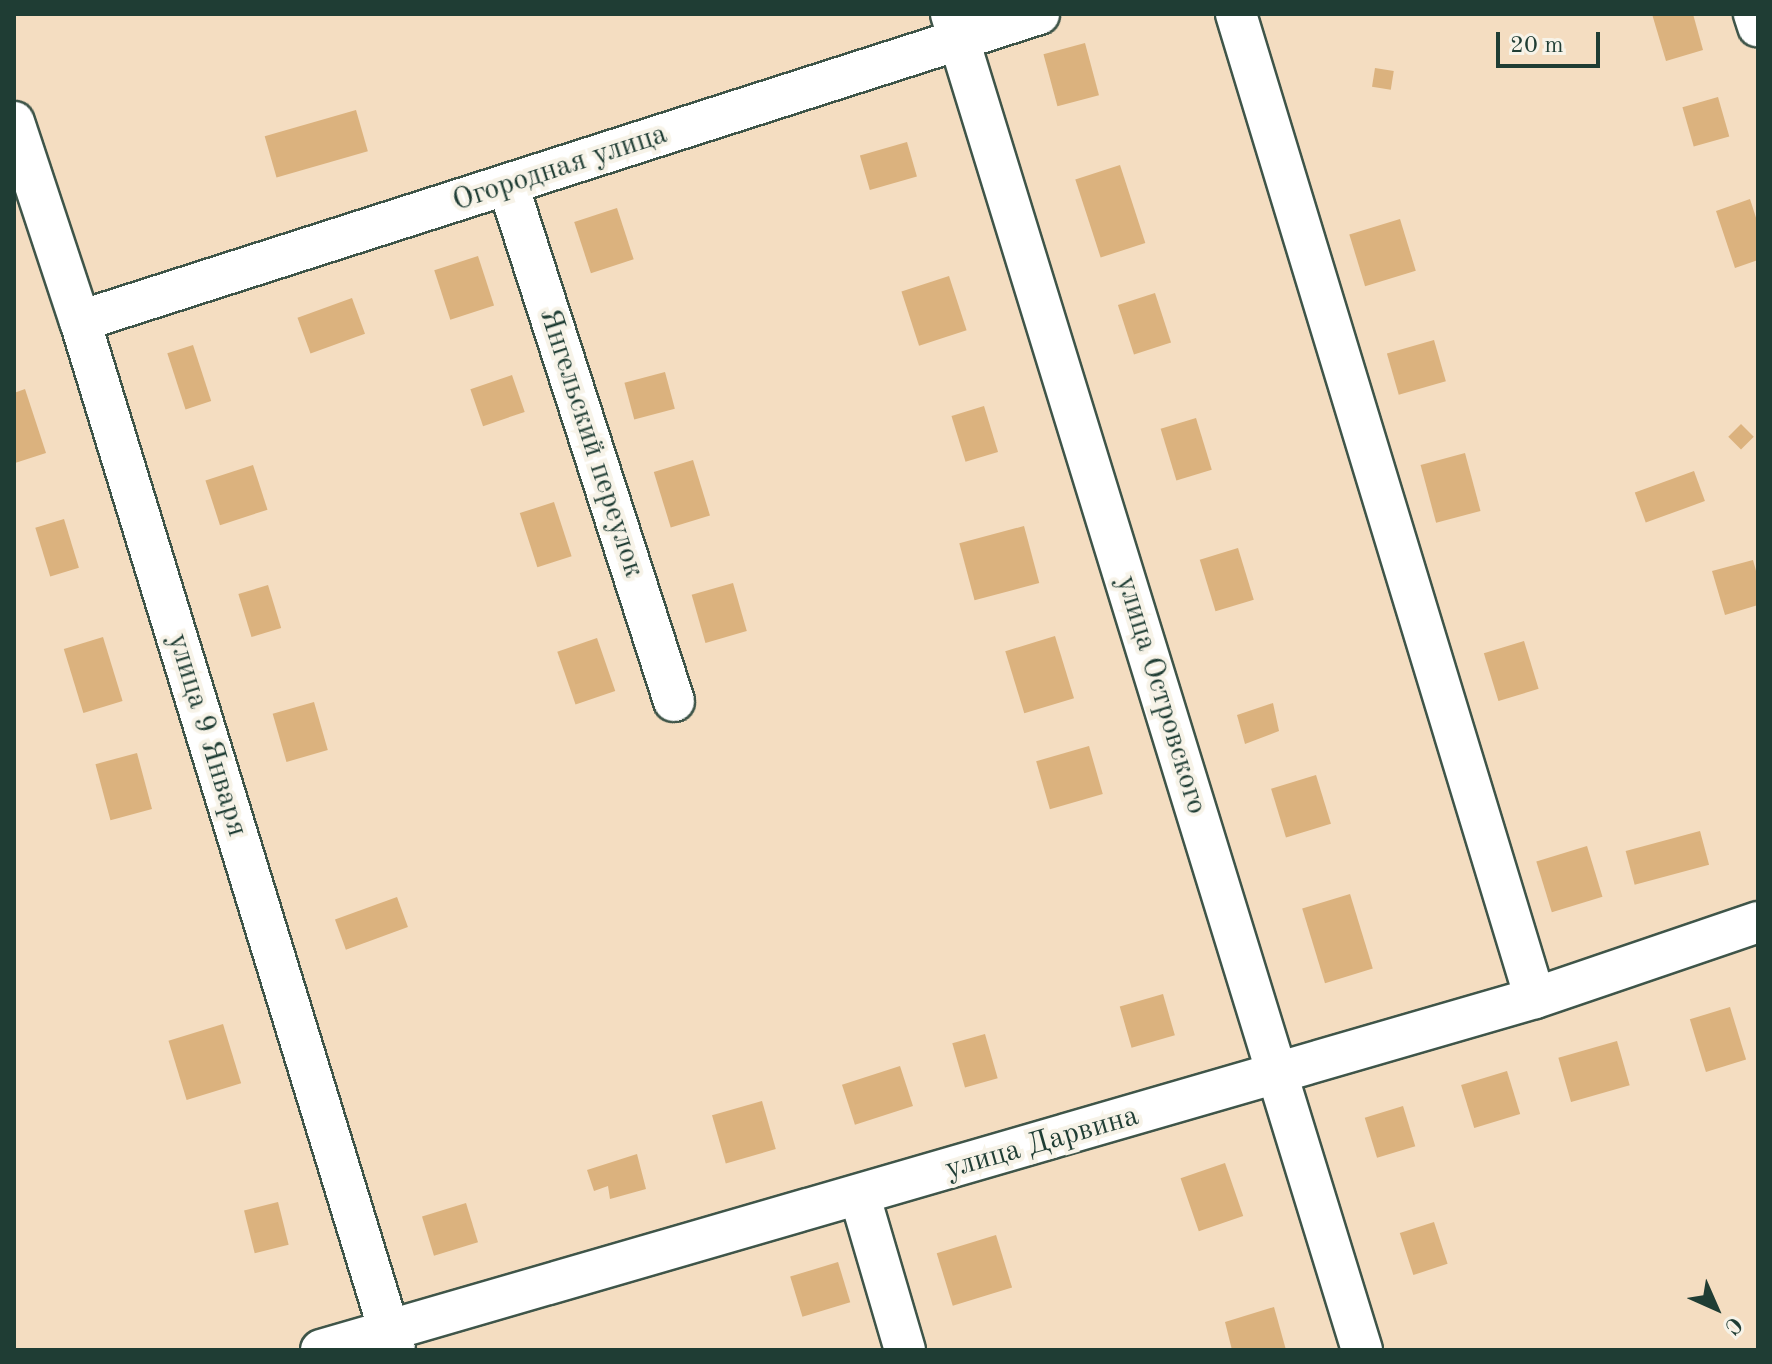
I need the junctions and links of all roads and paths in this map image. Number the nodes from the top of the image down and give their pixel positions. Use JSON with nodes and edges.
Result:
{"nodes":[{"id":1,"x":1039,"y":14,"type":"edge"},
{"id":2,"x":1236,"y":14,"type":"edge"},
{"id":3,"x":1754,"y":14,"type":"edge"},
{"id":4,"x":1758,"y":26,"type":"edge"},
{"id":5,"x":955,"y":27,"type":"edge"},
{"id":6,"x":14,"y":122,"type":"edge"},
{"id":7,"x":508,"y":185,"type":"junction"},
{"id":8,"x":80,"y":321,"type":"junction"},
{"id":9,"x":674,"y":701,"type":"dead end"},
{"id":10,"x":1758,"y":922,"type":"edge"},
{"id":11,"x":1535,"y":998,"type":"junction"},
{"id":12,"x":1278,"y":1073,"type":"junction"},
{"id":13,"x":860,"y":1197,"type":"junction"},
{"id":14,"x":392,"y":1339,"type":"edge"},
{"id":15,"x":321,"y":1350,"type":"edge"},
{"id":16,"x":905,"y":1350,"type":"edge"},
{"id":17,"x":1362,"y":1350,"type":"edge"}],
"edges":[{"from":1,"to":5,"type":"street","name":"Огородная улица"},
{"from":2,"to":11,"type":"street"},
{"from":3,"to":4,"type":"street"},
{"from":5,"to":7,"type":"street","name":"Огородная улица"},
{"from":5,"to":12,"type":"street","name":"улица Островского"},
{"from":6,"to":8,"type":"street","name":"улица 9 Января"},
{"from":7,"to":8,"type":"street","name":"Огородная улица"},
{"from":7,"to":9,"type":"street","name":"Янгельский переулок"},
{"from":8,"to":14,"type":"street","name":"улица 9 Января"},
{"from":10,"to":11,"type":"street","name":"улица Дарвина"},
{"from":11,"to":12,"type":"street","name":"улица Дарвина"},
{"from":12,"to":13,"type":"street","name":"улица Дарвина"},
{"from":12,"to":17,"type":"street","name":"улица Островского"},
{"from":13,"to":14,"type":"street","name":"улица Дарвина"},
{"from":13,"to":16,"type":"street"},
{"from":14,"to":15,"type":"street","name":"улица Дарвина"}]}
